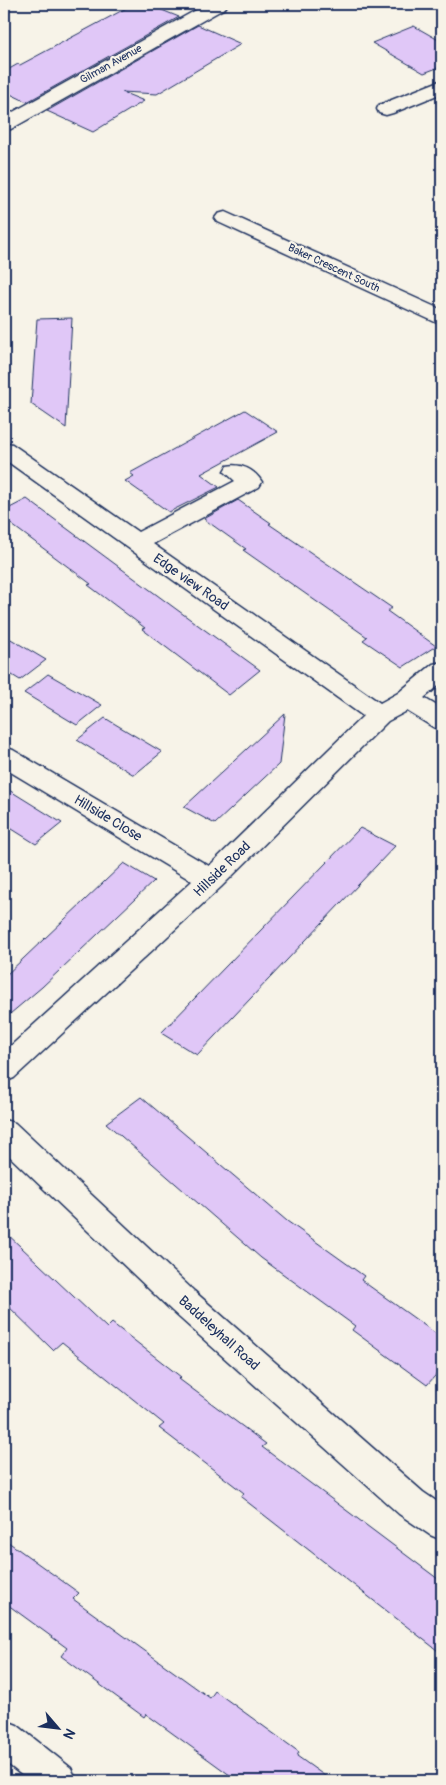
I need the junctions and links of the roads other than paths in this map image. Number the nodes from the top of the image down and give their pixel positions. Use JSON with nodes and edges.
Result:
{"nodes":[{"id":1,"x":218,"y":4,"type":"edge"},
{"id":2,"x":442,"y":86,"type":"edge"},
{"id":3,"x":386,"y":109,"type":"dead end"},
{"id":4,"x":4,"y":125,"type":"edge"},
{"id":5,"x":225,"y":218,"type":"dead end"},
{"id":6,"x":442,"y":318,"type":"edge"},
{"id":7,"x":4,"y":449,"type":"edge"},
{"id":8,"x":235,"y":471,"type":"dead end"},
{"id":9,"x":136,"y":543,"type":"junction"},
{"id":10,"x":442,"y":670,"type":"edge"},
{"id":11,"x":407,"y":699,"type":"junction"},
{"id":12,"x":379,"y":715,"type":"junction"},
{"id":13,"x":442,"y":721,"type":"edge"},
{"id":14,"x":4,"y":756,"type":"edge"},
{"id":15,"x":211,"y":880,"type":"junction"},
{"id":16,"x":4,"y":1070,"type":"edge"},
{"id":17,"x":4,"y":1132,"type":"edge"},
{"id":18,"x":442,"y":1524,"type":"edge"},
{"id":19,"x":4,"y":1738,"type":"edge"},
{"id":20,"x":58,"y":1781,"type":"edge"}],
"edges":[{"from":1,"to":4,"type":"street","name":"Gilman Avenue"},
{"from":2,"to":3,"type":"street"},
{"from":5,"to":6,"type":"street","name":"Baker Crescent South"},
{"from":7,"to":9,"type":"street","name":"Edge view Road"},
{"from":8,"to":9,"type":"street"},
{"from":9,"to":12,"type":"street","name":"Edge view Road"},
{"from":10,"to":11,"type":"street","name":"Hillside Road"},
{"from":11,"to":12,"type":"street","name":"Hillside Road"},
{"from":11,"to":13,"type":"street"},
{"from":12,"to":15,"type":"street","name":"Hillside Road"},
{"from":14,"to":15,"type":"street","name":"Hillside Close"},
{"from":15,"to":16,"type":"street","name":"Hillside Road"},
{"from":17,"to":18,"type":"street","name":"Baddeleyhall Road"},
{"from":19,"to":20,"type":"street"}]}
